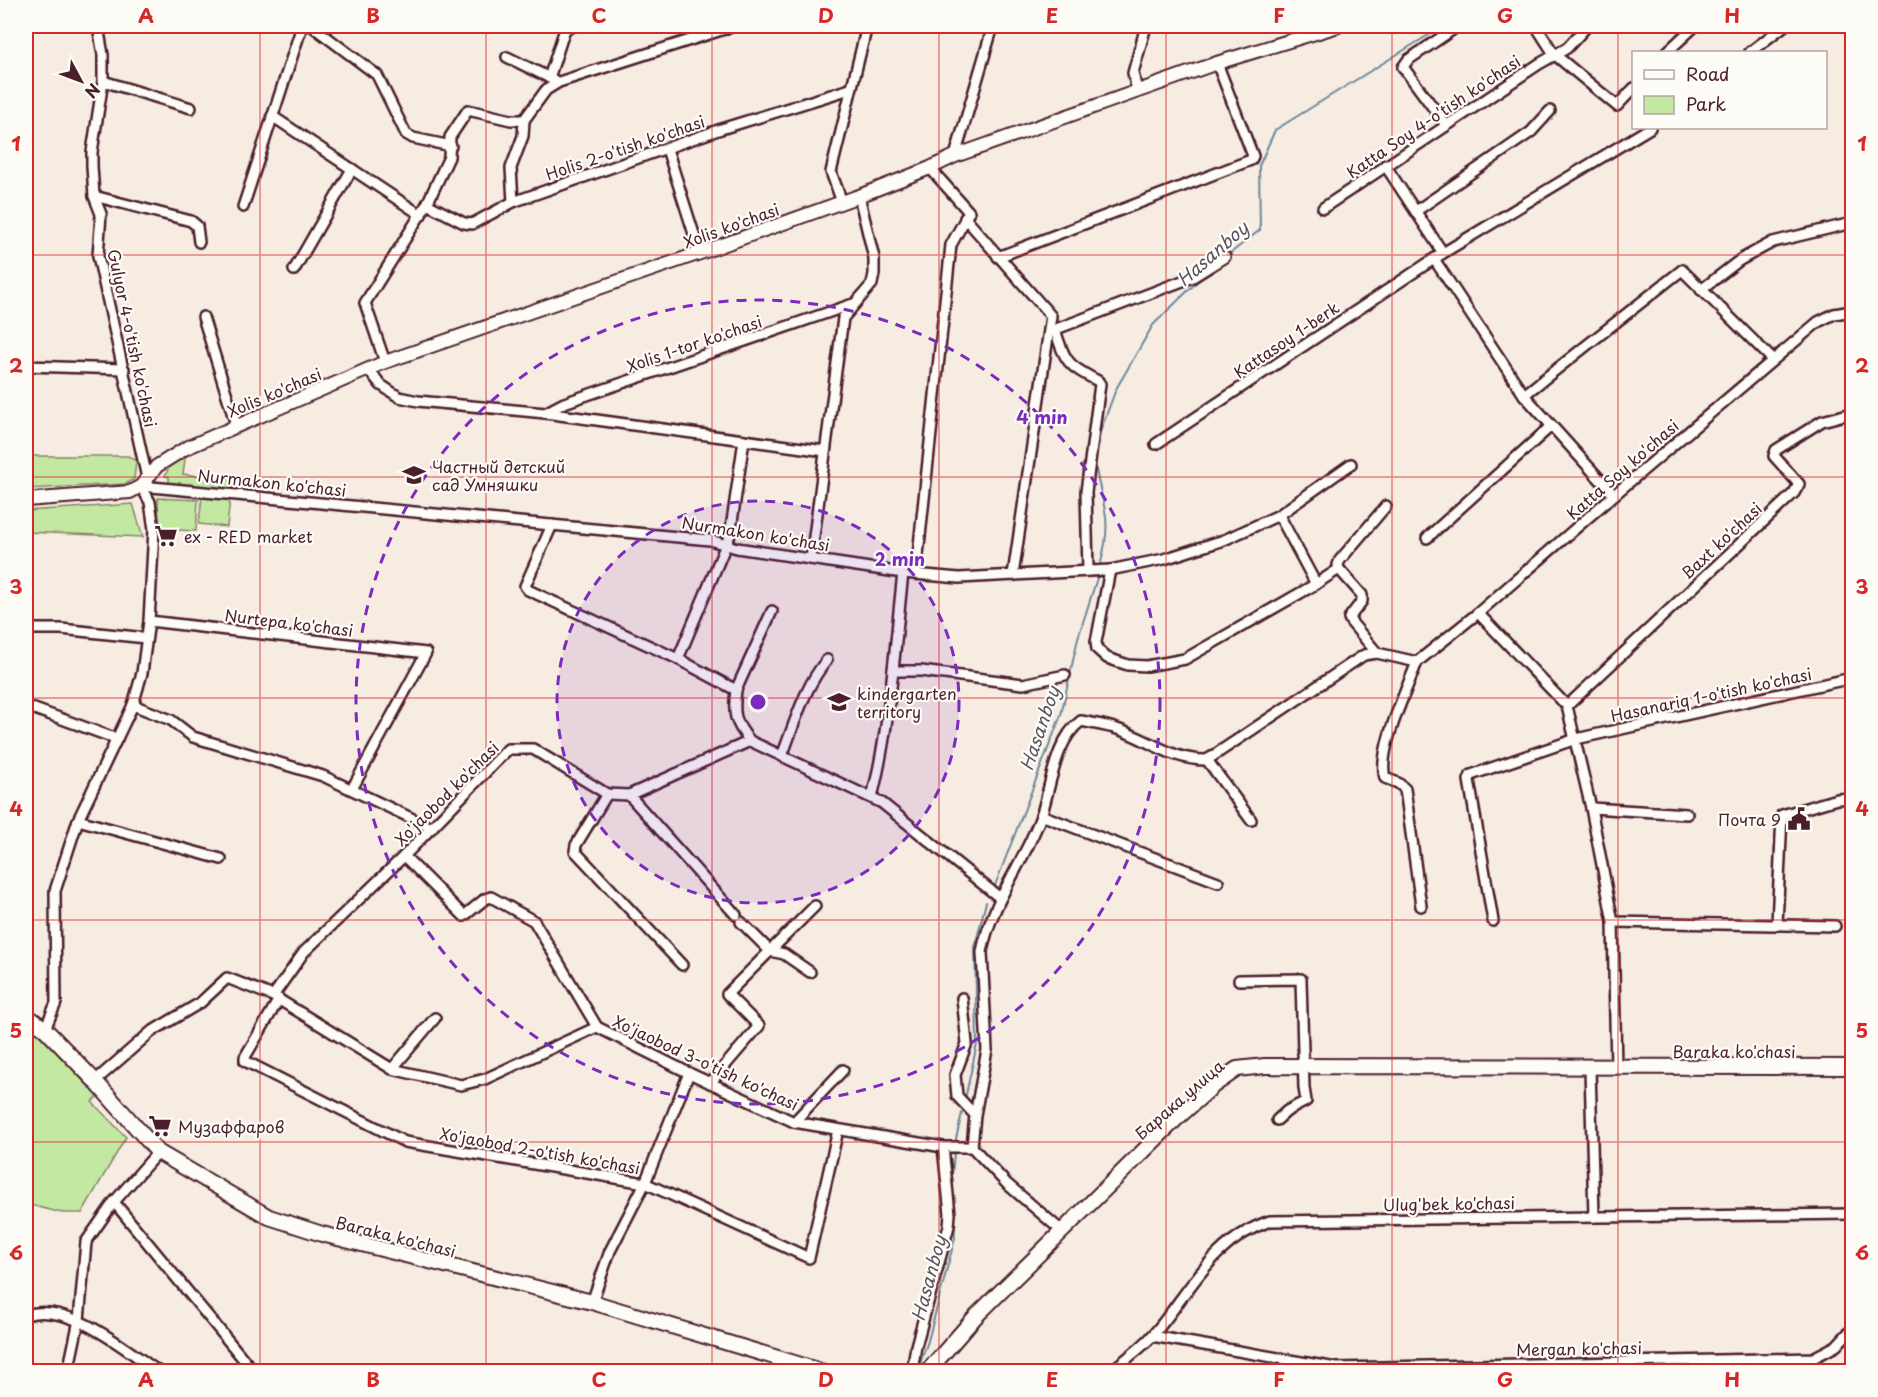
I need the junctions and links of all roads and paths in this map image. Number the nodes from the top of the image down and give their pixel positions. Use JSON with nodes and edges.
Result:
{"nodes":[{"id":1,"x":98,"y":26,"type":"edge"},
{"id":2,"x":302,"y":26,"type":"edge"},
{"id":3,"x":312,"y":26,"type":"edge"},
{"id":4,"x":568,"y":26,"type":"edge"},
{"id":5,"x":734,"y":26,"type":"edge"},
{"id":6,"x":867,"y":26,"type":"edge"},
{"id":7,"x":993,"y":26,"type":"edge"},
{"id":8,"x":1146,"y":26,"type":"edge"},
{"id":9,"x":1338,"y":26,"type":"edge"},
{"id":10,"x":1458,"y":26,"type":"edge"},
{"id":11,"x":1536,"y":26,"type":"edge"},
{"id":12,"x":1587,"y":26,"type":"edge"},
{"id":13,"x":1695,"y":26,"type":"edge"},
{"id":14,"x":1784,"y":26,"type":"edge"},
{"id":15,"x":326,"y":29,"type":"edge"},
{"id":16,"x":1668,"y":51,"type":"edge"},
{"id":17,"x":1751,"y":51,"type":"edge"},
{"id":18,"x":1554,"y":54,"type":"junction"},
{"id":19,"x":507,"y":57,"type":"dead end"},
{"id":20,"x":1217,"y":63,"type":"junction"},
{"id":21,"x":549,"y":78,"type":"junction"},
{"id":22,"x":104,"y":81,"type":"junction"},
{"id":23,"x":559,"y":82,"type":"junction"},
{"id":24,"x":850,"y":90,"type":"junction"},
{"id":25,"x":1632,"y":90,"type":"edge"},
{"id":26,"x":1137,"y":91,"type":"junction"},
{"id":27,"x":191,"y":108,"type":"dead end"},
{"id":28,"x":1550,"y":111,"type":"dead end"},
{"id":29,"x":272,"y":116,"type":"junction"},
{"id":30,"x":524,"y":120,"type":"junction"},
{"id":31,"x":1446,"y":125,"type":"junction"},
{"id":32,"x":1648,"y":129,"type":"edge"},
{"id":33,"x":451,"y":146,"type":"junction"},
{"id":34,"x":667,"y":149,"type":"junction"},
{"id":35,"x":955,"y":156,"type":"junction"},
{"id":36,"x":1386,"y":165,"type":"junction"},
{"id":37,"x":930,"y":168,"type":"junction"},
{"id":38,"x":352,"y":169,"type":"junction"},
{"id":39,"x":94,"y":196,"type":"junction"},
{"id":40,"x":859,"y":196,"type":"junction"},
{"id":41,"x":513,"y":202,"type":"junction"},
{"id":42,"x":842,"y":202,"type":"junction"},
{"id":43,"x":427,"y":204,"type":"junction"},
{"id":44,"x":243,"y":207,"type":"dead end"},
{"id":45,"x":1323,"y":208,"type":"dead end"},
{"id":46,"x":1416,"y":211,"type":"junction"},
{"id":47,"x":421,"y":215,"type":"junction"},
{"id":48,"x":965,"y":218,"type":"junction"},
{"id":49,"x":1852,"y":223,"type":"edge"},
{"id":50,"x":199,"y":242,"type":"dead end"},
{"id":51,"x":1443,"y":253,"type":"junction"},
{"id":52,"x":700,"y":254,"type":"junction"},
{"id":53,"x":1225,"y":256,"type":"dead end"},
{"id":54,"x":998,"y":257,"type":"junction"},
{"id":55,"x":1434,"y":259,"type":"junction"},
{"id":56,"x":294,"y":270,"type":"dead end"},
{"id":57,"x":1701,"y":291,"type":"junction"},
{"id":58,"x":853,"y":304,"type":"junction"},
{"id":59,"x":1852,"y":311,"type":"edge"},
{"id":60,"x":203,"y":317,"type":"dead end"},
{"id":61,"x":1052,"y":331,"type":"junction"},
{"id":62,"x":1773,"y":360,"type":"junction"},
{"id":63,"x":385,"y":362,"type":"junction"},
{"id":64,"x":26,"y":366,"type":"edge"},
{"id":65,"x":124,"y":369,"type":"junction"},
{"id":66,"x":368,"y":369,"type":"junction"},
{"id":67,"x":1524,"y":395,"type":"junction"},
{"id":68,"x":545,"y":412,"type":"junction"},
{"id":69,"x":1852,"y":412,"type":"edge"},
{"id":70,"x":236,"y":425,"type":"junction"},
{"id":71,"x":1551,"y":426,"type":"junction"},
{"id":72,"x":744,"y":440,"type":"junction"},
{"id":73,"x":1156,"y":444,"type":"dead end"},
{"id":74,"x":825,"y":451,"type":"junction"},
{"id":75,"x":1351,"y":464,"type":"dead end"},
{"id":76,"x":144,"y":482,"type":"junction"},
{"id":77,"x":1614,"y":495,"type":"junction"},
{"id":78,"x":26,"y":500,"type":"edge"},
{"id":79,"x":1386,"y":506,"type":"dead end"},
{"id":80,"x":1278,"y":515,"type":"junction"},
{"id":81,"x":552,"y":525,"type":"junction"},
{"id":82,"x":1427,"y":538,"type":"dead end"},
{"id":83,"x":727,"y":544,"type":"junction"},
{"id":84,"x":811,"y":559,"type":"junction"},
{"id":85,"x":1339,"y":569,"type":"junction"},
{"id":86,"x":1088,"y":570,"type":"junction"},
{"id":87,"x":1110,"y":570,"type":"junction"},
{"id":88,"x":903,"y":573,"type":"junction"},
{"id":89,"x":916,"y":574,"type":"junction"},
{"id":90,"x":1013,"y":575,"type":"junction"},
{"id":91,"x":1316,"y":584,"type":"junction"},
{"id":92,"x":772,"y":611,"type":"dead end"},
{"id":93,"x":1478,"y":613,"type":"junction"},
{"id":94,"x":148,"y":621,"type":"junction"},
{"id":95,"x":26,"y":629,"type":"edge"},
{"id":96,"x":146,"y":638,"type":"junction"},
{"id":97,"x":1377,"y":652,"type":"junction"},
{"id":98,"x":678,"y":659,"type":"junction"},
{"id":99,"x":827,"y":660,"type":"dead end"},
{"id":100,"x":1417,"y":662,"type":"junction"},
{"id":101,"x":893,"y":671,"type":"junction"},
{"id":102,"x":1065,"y":675,"type":"dead end"},
{"id":103,"x":1852,"y":678,"type":"edge"},
{"id":104,"x":736,"y":690,"type":"junction"},
{"id":105,"x":133,"y":705,"type":"junction"},
{"id":106,"x":1566,"y":706,"type":"junction"},
{"id":107,"x":29,"y":707,"type":"dead end"},
{"id":108,"x":117,"y":739,"type":"junction"},
{"id":109,"x":1576,"y":739,"type":"junction"},
{"id":110,"x":750,"y":741,"type":"junction"},
{"id":111,"x":782,"y":756,"type":"junction"},
{"id":112,"x":1208,"y":760,"type":"junction"},
{"id":113,"x":352,"y":789,"type":"junction"},
{"id":114,"x":607,"y":794,"type":"junction"},
{"id":115,"x":629,"y":795,"type":"junction"},
{"id":116,"x":872,"y":797,"type":"junction"},
{"id":117,"x":1852,"y":798,"type":"edge"},
{"id":118,"x":1591,"y":808,"type":"junction"},
{"id":119,"x":1687,"y":814,"type":"dead end"},
{"id":120,"x":1041,"y":815,"type":"junction"},
{"id":121,"x":78,"y":820,"type":"junction"},
{"id":122,"x":1251,"y":820,"type":"dead end"},
{"id":123,"x":432,"y":828,"type":"junction"},
{"id":124,"x":404,"y":856,"type":"junction"},
{"id":125,"x":221,"y":859,"type":"dead end"},
{"id":126,"x":1218,"y":882,"type":"dead end"},
{"id":127,"x":1000,"y":898,"type":"junction"},
{"id":128,"x":815,"y":906,"type":"dead end"},
{"id":129,"x":1421,"y":906,"type":"dead end"},
{"id":130,"x":1493,"y":921,"type":"dead end"},
{"id":131,"x":1613,"y":922,"type":"junction"},
{"id":132,"x":1778,"y":924,"type":"junction"},
{"id":133,"x":1835,"y":926,"type":"dead end"},
{"id":134,"x":770,"y":951,"type":"junction"},
{"id":135,"x":682,"y":965,"type":"dead end"},
{"id":136,"x":810,"y":972,"type":"dead end"},
{"id":137,"x":1239,"y":980,"type":"dead end"},
{"id":138,"x":276,"y":998,"type":"junction"},
{"id":139,"x":962,"y":998,"type":"dead end"},
{"id":140,"x":26,"y":1015,"type":"edge"},
{"id":141,"x":435,"y":1018,"type":"dead end"},
{"id":142,"x":597,"y":1027,"type":"junction"},
{"id":143,"x":45,"y":1029,"type":"junction"},
{"id":144,"x":1304,"y":1067,"type":"junction"},
{"id":145,"x":1852,"y":1067,"type":"edge"},
{"id":146,"x":1590,"y":1068,"type":"junction"},
{"id":147,"x":1616,"y":1068,"type":"junction"},
{"id":148,"x":392,"y":1069,"type":"junction"},
{"id":149,"x":843,"y":1070,"type":"dead end"},
{"id":150,"x":689,"y":1073,"type":"junction"},
{"id":151,"x":95,"y":1081,"type":"junction"},
{"id":152,"x":710,"y":1083,"type":"junction"},
{"id":153,"x":975,"y":1115,"type":"junction"},
{"id":154,"x":1277,"y":1120,"type":"dead end"},
{"id":155,"x":794,"y":1122,"type":"junction"},
{"id":156,"x":838,"y":1130,"type":"junction"},
{"id":157,"x":943,"y":1147,"type":"junction"},
{"id":158,"x":972,"y":1147,"type":"junction"},
{"id":159,"x":158,"y":1152,"type":"junction"},
{"id":160,"x":645,"y":1183,"type":"junction"},
{"id":161,"x":114,"y":1202,"type":"junction"},
{"id":162,"x":1852,"y":1214,"type":"edge"},
{"id":163,"x":1594,"y":1217,"type":"junction"},
{"id":164,"x":1063,"y":1232,"type":"junction"},
{"id":165,"x":592,"y":1302,"type":"junction"},
{"id":166,"x":26,"y":1315,"type":"edge"},
{"id":167,"x":79,"y":1320,"type":"junction"},
{"id":168,"x":1852,"y":1329,"type":"edge"},
{"id":169,"x":1152,"y":1336,"type":"junction"},
{"id":170,"x":1757,"y":1359,"type":"junction"},
{"id":171,"x":1336,"y":1370,"type":"edge"},
{"id":172,"x":68,"y":1371,"type":"edge"},
{"id":173,"x":159,"y":1371,"type":"edge"},
{"id":174,"x":254,"y":1371,"type":"edge"},
{"id":175,"x":824,"y":1371,"type":"edge"},
{"id":176,"x":912,"y":1371,"type":"edge"},
{"id":177,"x":927,"y":1371,"type":"edge"},
{"id":178,"x":1110,"y":1371,"type":"edge"},
{"id":179,"x":1755,"y":1371,"type":"edge"}],
"edges":[{"from":1,"to":22,"type":"street","name":"Gulyor 4-o'tish ko'chasi"},
{"from":2,"to":29,"type":"street"},
{"from":3,"to":15,"type":"street"},
{"from":4,"to":21,"type":"street"},
{"from":5,"to":23,"type":"street"},
{"from":6,"to":24,"type":"street"},
{"from":7,"to":35,"type":"street"},
{"from":8,"to":26,"type":"street"},
{"from":9,"to":20,"type":"street","name":"Xolis ko'chasi"},
{"from":10,"to":31,"type":"street"},
{"from":11,"to":18,"type":"street"},
{"from":12,"to":18,"type":"street","name":"Katta Soy 4-o'tish ko'chasi"},
{"from":13,"to":16,"type":"street"},
{"from":14,"to":17,"type":"street"},
{"from":15,"to":33,"type":"street"},
{"from":18,"to":25,"type":"street"},
{"from":18,"to":31,"type":"street","name":"Katta Soy 4-o'tish ko'chasi"},
{"from":19,"to":21,"type":"street"},
{"from":20,"to":26,"type":"street","name":"Xolis ko'chasi"},
{"from":20,"to":54,"type":"street"},
{"from":21,"to":23,"type":"street"},
{"from":22,"to":27,"type":"street"},
{"from":22,"to":39,"type":"street","name":"Gulyor 4-o'tish ko'chasi"},
{"from":23,"to":30,"type":"street"},
{"from":24,"to":34,"type":"street","name":"Holis 2-o'tish ko'chasi"},
{"from":24,"to":42,"type":"street"},
{"from":26,"to":35,"type":"street","name":"Xolis ko'chasi"},
{"from":28,"to":46,"type":"street"},
{"from":29,"to":38,"type":"street"},
{"from":29,"to":44,"type":"street"},
{"from":30,"to":33,"type":"street"},
{"from":30,"to":41,"type":"street"},
{"from":31,"to":36,"type":"street","name":"Katta Soy 4-o'tish ko'chasi"},
{"from":32,"to":51,"type":"street","name":"Kattasoy 1-berk"},
{"from":33,"to":43,"type":"street"},
{"from":34,"to":41,"type":"street","name":"Holis 2-o'tish ko'chasi"},
{"from":34,"to":52,"type":"street"},
{"from":35,"to":37,"type":"street","name":"Xolis ko'chasi"},
{"from":36,"to":45,"type":"street","name":"Katta Soy 4-o'tish ko'chasi"},
{"from":36,"to":46,"type":"street"},
{"from":37,"to":40,"type":"street","name":"Xolis ko'chasi"},
{"from":37,"to":48,"type":"street"},
{"from":38,"to":47,"type":"street"},
{"from":38,"to":56,"type":"street"},
{"from":39,"to":50,"type":"street"},
{"from":39,"to":65,"type":"street","name":"Gulyor 4-o'tish ko'chasi"},
{"from":40,"to":42,"type":"street","name":"Xolis ko'chasi"},
{"from":40,"to":58,"type":"street"},
{"from":41,"to":43,"type":"street","name":"Holis 2-o'tish ko'chasi"},
{"from":42,"to":52,"type":"street","name":"Xolis ko'chasi"},
{"from":43,"to":47,"type":"street"},
{"from":46,"to":51,"type":"street"},
{"from":47,"to":63,"type":"street"},
{"from":48,"to":54,"type":"street"},
{"from":48,"to":89,"type":"street"},
{"from":49,"to":57,"type":"street"},
{"from":51,"to":55,"type":"street","name":"Kattasoy 1-berk"},
{"from":52,"to":63,"type":"street","name":"Xolis ko'chasi"},
{"from":53,"to":61,"type":"street"},
{"from":54,"to":61,"type":"street"},
{"from":55,"to":67,"type":"street"},
{"from":55,"to":73,"type":"street","name":"Kattasoy 1-berk"},
{"from":57,"to":62,"type":"street"},
{"from":57,"to":67,"type":"street"},
{"from":58,"to":68,"type":"street","name":"Xolis 1-tor ko'chasi"},
{"from":58,"to":74,"type":"street"},
{"from":59,"to":62,"type":"street","name":"Katta Soy ko'chasi"},
{"from":60,"to":70,"type":"street"},
{"from":61,"to":86,"type":"street"},
{"from":61,"to":90,"type":"street"},
{"from":62,"to":77,"type":"street","name":"Katta Soy ko'chasi"},
{"from":63,"to":66,"type":"street","name":"Xolis ko'chasi"},
{"from":64,"to":65,"type":"street"},
{"from":65,"to":76,"type":"street","name":"Gulyor 4-o'tish ko'chasi"},
{"from":66,"to":68,"type":"street","name":"Xolis 1-tor ko'chasi"},
{"from":66,"to":70,"type":"street","name":"Xolis ko'chasi"},
{"from":67,"to":71,"type":"street"},
{"from":68,"to":72,"type":"street","name":"Xolis 1-tor ko'chasi"},
{"from":69,"to":106,"type":"street","name":"Baxt ko'chasi"},
{"from":70,"to":76,"type":"street","name":"Xolis ko'chasi"},
{"from":71,"to":77,"type":"street"},
{"from":71,"to":82,"type":"street"},
{"from":72,"to":74,"type":"street","name":"Xolis 1-tor ko'chasi"},
{"from":72,"to":83,"type":"street"},
{"from":74,"to":84,"type":"street"},
{"from":75,"to":80,"type":"street","name":"Nurmakon ko'chasi"},
{"from":76,"to":78,"type":"street","name":"Nurmakon ko'chasi"},
{"from":76,"to":81,"type":"street","name":"Nurmakon ko'chasi"},
{"from":76,"to":94,"type":"street"},
{"from":77,"to":93,"type":"street","name":"Katta Soy ko'chasi"},
{"from":79,"to":85,"type":"street"},
{"from":80,"to":87,"type":"street","name":"Nurmakon ko'chasi"},
{"from":80,"to":91,"type":"street"},
{"from":81,"to":83,"type":"street","name":"Nurmakon ko'chasi"},
{"from":81,"to":98,"type":"street"},
{"from":83,"to":84,"type":"street","name":"Nurmakon ko'chasi"},
{"from":83,"to":98,"type":"street"},
{"from":84,"to":88,"type":"street","name":"Nurmakon ko'chasi"},
{"from":85,"to":91,"type":"street"},
{"from":85,"to":97,"type":"street"},
{"from":86,"to":87,"type":"street","name":"Nurmakon ko'chasi"},
{"from":86,"to":90,"type":"street","name":"Nurmakon ko'chasi"},
{"from":87,"to":91,"type":"street"},
{"from":88,"to":89,"type":"street","name":"Nurmakon ko'chasi"},
{"from":88,"to":101,"type":"street"},
{"from":89,"to":90,"type":"street","name":"Nurmakon ko'chasi"},
{"from":92,"to":104,"type":"street"},
{"from":93,"to":100,"type":"street","name":"Katta Soy ko'chasi"},
{"from":93,"to":106,"type":"street"},
{"from":94,"to":96,"type":"street"},
{"from":94,"to":113,"type":"street","name":"Nurtepa ko'chasi"},
{"from":95,"to":96,"type":"street"},
{"from":96,"to":105,"type":"street"},
{"from":97,"to":100,"type":"street"},
{"from":97,"to":112,"type":"street"},
{"from":98,"to":104,"type":"street"},
{"from":99,"to":111,"type":"street"},
{"from":100,"to":129,"type":"street"},
{"from":101,"to":102,"type":"street"},
{"from":101,"to":116,"type":"street"},
{"from":103,"to":109,"type":"street","name":"Hasanariq 1-o'tish ko'chasi"},
{"from":104,"to":110,"type":"street"},
{"from":105,"to":108,"type":"street"},
{"from":105,"to":113,"type":"street"},
{"from":106,"to":109,"type":"street"},
{"from":107,"to":108,"type":"street"},
{"from":108,"to":121,"type":"street"},
{"from":109,"to":118,"type":"street"},
{"from":109,"to":130,"type":"street","name":"Hasanariq 1-o'tish ko'chasi"},
{"from":110,"to":111,"type":"street"},
{"from":110,"to":115,"type":"street","name":"Xo'jaobod ko'chasi"},
{"from":111,"to":116,"type":"street"},
{"from":112,"to":120,"type":"street"},
{"from":112,"to":122,"type":"street"},
{"from":113,"to":123,"type":"street"},
{"from":114,"to":115,"type":"street","name":"Xo'jaobod ko'chasi"},
{"from":114,"to":123,"type":"street","name":"Xo'jaobod ko'chasi"},
{"from":114,"to":135,"type":"street"},
{"from":115,"to":134,"type":"street"},
{"from":116,"to":127,"type":"street"},
{"from":117,"to":132,"type":"street"},
{"from":118,"to":119,"type":"street"},
{"from":118,"to":131,"type":"street"},
{"from":120,"to":126,"type":"street"},
{"from":120,"to":127,"type":"street"},
{"from":121,"to":125,"type":"street"},
{"from":121,"to":143,"type":"street"},
{"from":123,"to":124,"type":"street","name":"Xo'jaobod ko'chasi"},
{"from":124,"to":138,"type":"street","name":"Xo'jaobod ko'chasi"},
{"from":124,"to":142,"type":"street","name":"Xo'jaobod 3-o'tish ko'chasi"},
{"from":127,"to":153,"type":"street"},
{"from":128,"to":134,"type":"street"},
{"from":131,"to":132,"type":"street"},
{"from":131,"to":147,"type":"street"},
{"from":132,"to":133,"type":"street"},
{"from":134,"to":136,"type":"street"},
{"from":134,"to":152,"type":"street"},
{"from":137,"to":144,"type":"street"},
{"from":138,"to":148,"type":"street","name":"Xo'jaobod 3-o'tish ko'chasi"},
{"from":138,"to":151,"type":"street"},
{"from":138,"to":160,"type":"street","name":"Xo'jaobod 2-o'tish ko'chasi"},
{"from":139,"to":153,"type":"street"},
{"from":140,"to":143,"type":"main road","name":"Baraka ko'chasi"},
{"from":141,"to":148,"type":"street"},
{"from":142,"to":148,"type":"street","name":"Xo'jaobod 3-o'tish ko'chasi"},
{"from":142,"to":150,"type":"street","name":"Xo'jaobod 3-o'tish ko'chasi"},
{"from":143,"to":151,"type":"main road","name":"Baraka ko'chasi"},
{"from":144,"to":146,"type":"main road","name":"Барака улица"},
{"from":144,"to":154,"type":"street"},
{"from":144,"to":164,"type":"main road","name":"Барака улица"},
{"from":145,"to":147,"type":"main road","name":"Baraka ko'chasi"},
{"from":146,"to":147,"type":"main road","name":"Барака улица"},
{"from":146,"to":163,"type":"street"},
{"from":149,"to":155,"type":"street"},
{"from":150,"to":152,"type":"street","name":"Xo'jaobod 3-o'tish ko'chasi"},
{"from":150,"to":160,"type":"street"},
{"from":151,"to":159,"type":"main road","name":"Baraka ko'chasi"},
{"from":152,"to":155,"type":"street","name":"Xo'jaobod 3-o'tish ko'chasi"},
{"from":153,"to":158,"type":"street"},
{"from":155,"to":156,"type":"street","name":"Xo'jaobod 3-o'tish ko'chasi"},
{"from":156,"to":157,"type":"street","name":"Xo'jaobod 3-o'tish ko'chasi"},
{"from":156,"to":160,"type":"street","name":"Xo'jaobod 2-o'tish ko'chasi"},
{"from":157,"to":158,"type":"street","name":"Xo'jaobod 3-o'tish ko'chasi"},
{"from":157,"to":176,"type":"street"},
{"from":158,"to":164,"type":"street"},
{"from":159,"to":161,"type":"street"},
{"from":159,"to":165,"type":"main road","name":"Baraka ko'chasi"},
{"from":160,"to":165,"type":"street"},
{"from":161,"to":167,"type":"street"},
{"from":161,"to":174,"type":"street"},
{"from":162,"to":163,"type":"street","name":"Ulug'bek ko'chasi"},
{"from":163,"to":169,"type":"street","name":"Ulug'bek ko'chasi"},
{"from":164,"to":177,"type":"main road","name":"Барака улица"},
{"from":165,"to":175,"type":"main road","name":"Baraka ko'chasi"},
{"from":166,"to":167,"type":"street"},
{"from":167,"to":172,"type":"street"},
{"from":167,"to":173,"type":"street"},
{"from":168,"to":170,"type":"street","name":"Mergan ko'chasi"},
{"from":169,"to":171,"type":"street","name":"Mergan ko'chasi"},
{"from":169,"to":178,"type":"street","name":"Ulug'bek ko'chasi"},
{"from":170,"to":171,"type":"street","name":"Mergan ko'chasi"},
{"from":170,"to":179,"type":"street"}]}
